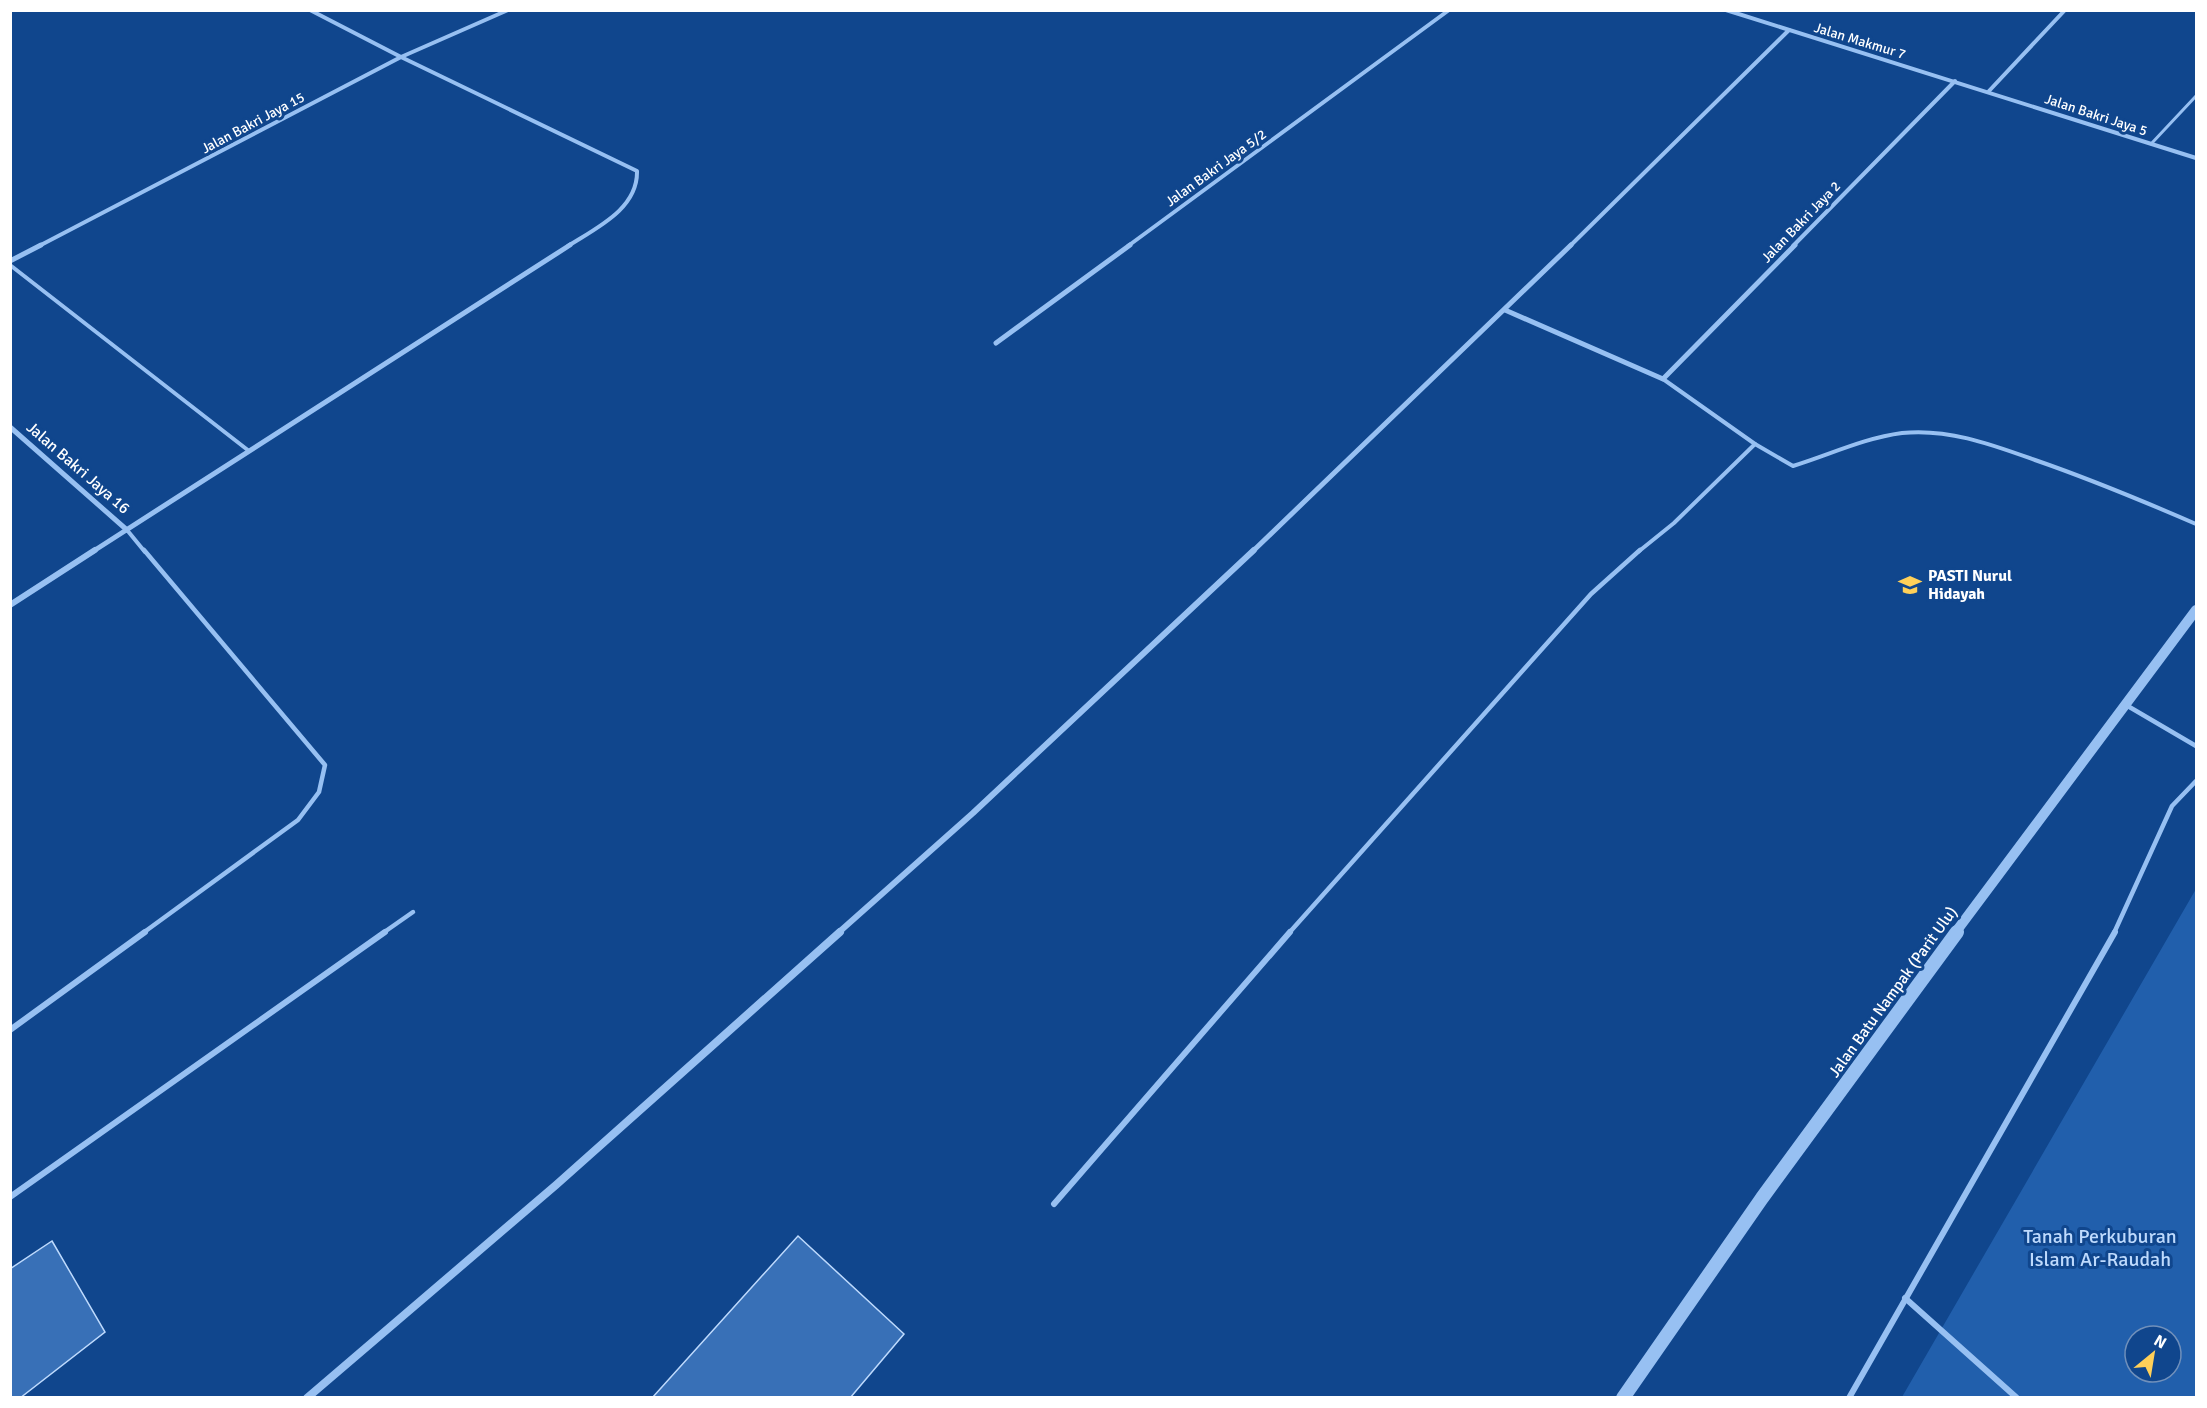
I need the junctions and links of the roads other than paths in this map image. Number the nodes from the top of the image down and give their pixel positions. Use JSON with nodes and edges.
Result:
{"nodes":[{"id":1,"x":310,"y":10,"type":"edge"},
{"id":2,"x":508,"y":10,"type":"edge"},
{"id":3,"x":1449,"y":10,"type":"edge"},
{"id":4,"x":1726,"y":10,"type":"edge"},
{"id":5,"x":2065,"y":10,"type":"edge"},
{"id":6,"x":1789,"y":30,"type":"junction"},
{"id":7,"x":401,"y":57,"type":"junction"},
{"id":8,"x":1956,"y":81,"type":"junction"},
{"id":9,"x":1989,"y":91,"type":"junction"},
{"id":10,"x":2196,"y":96,"type":"edge"},
{"id":11,"x":2151,"y":144,"type":"junction"},
{"id":12,"x":2196,"y":158,"type":"edge"},
{"id":13,"x":10,"y":263,"type":"edge"},
{"id":14,"x":1505,"y":310,"type":"junction"},
{"id":15,"x":996,"y":343,"type":"dead end"},
{"id":16,"x":1663,"y":380,"type":"junction"},
{"id":17,"x":10,"y":427,"type":"edge"},
{"id":18,"x":1755,"y":444,"type":"junction"},
{"id":19,"x":249,"y":452,"type":"junction"},
{"id":20,"x":2196,"y":524,"type":"edge"},
{"id":21,"x":127,"y":530,"type":"junction"},
{"id":22,"x":10,"y":605,"type":"edge"},
{"id":23,"x":2196,"y":610,"type":"edge"},
{"id":24,"x":2127,"y":705,"type":"junction"},
{"id":25,"x":2196,"y":746,"type":"edge"},
{"id":26,"x":2196,"y":781,"type":"edge"},
{"id":27,"x":413,"y":912,"type":"dead end"},
{"id":28,"x":10,"y":1030,"type":"edge"},
{"id":29,"x":10,"y":1197,"type":"edge"},
{"id":30,"x":1054,"y":1204,"type":"dead end"},
{"id":31,"x":1905,"y":1298,"type":"junction"},
{"id":32,"x":307,"y":1398,"type":"edge"},
{"id":33,"x":1623,"y":1398,"type":"edge"},
{"id":34,"x":1850,"y":1398,"type":"edge"},
{"id":35,"x":2017,"y":1398,"type":"edge"}],
"edges":[{"from":1,"to":7,"type":"street"},
{"from":2,"to":7,"type":"street","name":"Jalan Bakri Jaya 15"},
{"from":3,"to":15,"type":"street","name":"Jalan Bakri Jaya 5/2"},
{"from":4,"to":6,"type":"street","name":"Jalan Makmur 7"},
{"from":5,"to":9,"type":"street"},
{"from":6,"to":8,"type":"street","name":"Jalan Makmur 7"},
{"from":6,"to":14,"type":"street"},
{"from":7,"to":13,"type":"street","name":"Jalan Bakri Jaya 15"},
{"from":7,"to":19,"type":"street"},
{"from":8,"to":9,"type":"street","name":"Jalan Makmur 7"},
{"from":8,"to":16,"type":"street","name":"Jalan Bakri Jaya 2"},
{"from":9,"to":11,"type":"street","name":"Jalan Bakri Jaya 5"},
{"from":10,"to":11,"type":"lane"},
{"from":11,"to":12,"type":"street","name":"Jalan Bakri Jaya 5"},
{"from":13,"to":19,"type":"lane"},
{"from":14,"to":16,"type":"street"},
{"from":14,"to":32,"type":"street"},
{"from":16,"to":18,"type":"lane"},
{"from":17,"to":21,"type":"street","name":"Jalan Bakri Jaya 16"},
{"from":18,"to":20,"type":"lane"},
{"from":18,"to":30,"type":"lane"},
{"from":19,"to":21,"type":"street"},
{"from":21,"to":22,"type":"street"},
{"from":21,"to":28,"type":"lane"},
{"from":23,"to":24,"type":"street","name":"Jalan Batu Nampak (Parit Ulu)"},
{"from":24,"to":25,"type":"lane"},
{"from":24,"to":33,"type":"street","name":"Jalan Batu Nampak (Parit Ulu)"},
{"from":26,"to":31,"type":"lane"},
{"from":27,"to":29,"type":"lane"},
{"from":31,"to":34,"type":"lane"},
{"from":31,"to":35,"type":"lane"}]}
